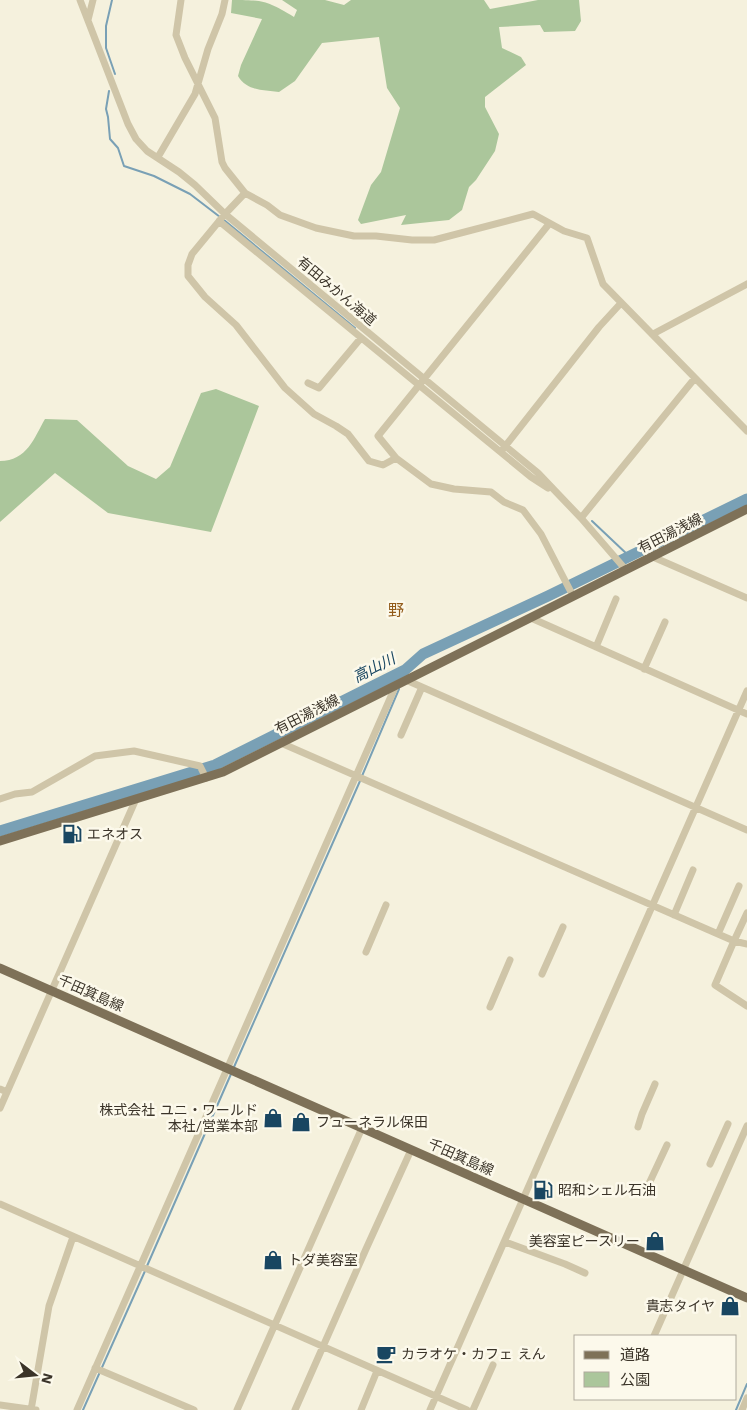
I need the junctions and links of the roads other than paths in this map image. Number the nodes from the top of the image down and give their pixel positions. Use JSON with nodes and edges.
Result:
{"nodes":[{"id":1,"x":80,"y":0,"type":"edge"},
{"id":2,"x":93,"y":0,"type":"edge"},
{"id":3,"x":181,"y":0,"type":"edge"},
{"id":4,"x":226,"y":0,"type":"edge"},
{"id":5,"x":88,"y":20,"type":"junction"},
{"id":6,"x":199,"y":86,"type":"junction"},
{"id":7,"x":158,"y":157,"type":"junction"},
{"id":8,"x":245,"y":193,"type":"junction"},
{"id":9,"x":225,"y":214,"type":"junction"},
{"id":10,"x":219,"y":221,"type":"junction"},
{"id":11,"x":549,"y":224,"type":"junction"},
{"id":12,"x":747,"y":284,"type":"edge"},
{"id":13,"x":620,"y":303,"type":"junction"},
{"id":14,"x":653,"y":334,"type":"junction"},
{"id":15,"x":361,"y":338,"type":"junction"},
{"id":16,"x":695,"y":378,"type":"junction"},
{"id":17,"x":420,"y":381,"type":"junction"},
{"id":18,"x":308,"y":383,"type":"dead end"},
{"id":19,"x":747,"y":431,"type":"edge"},
{"id":20,"x":502,"y":449,"type":"junction"},
{"id":21,"x":396,"y":458,"type":"junction"},
{"id":22,"x":747,"y":510,"type":"edge"},
{"id":23,"x":581,"y":518,"type":"junction"},
{"id":24,"x":653,"y":556,"type":"junction"},
{"id":25,"x":624,"y":568,"type":"junction"},
{"id":26,"x":573,"y":596,"type":"junction"},
{"id":27,"x":747,"y":598,"type":"edge"},
{"id":28,"x":616,"y":599,"type":"dead end"},
{"id":29,"x":531,"y":618,"type":"junction"},
{"id":30,"x":665,"y":622,"type":"dead end"},
{"id":31,"x":596,"y":648,"type":"junction"},
{"id":32,"x":644,"y":669,"type":"junction"},
{"id":33,"x":406,"y":680,"type":"junction"},
{"id":34,"x":396,"y":685,"type":"junction"},
{"id":35,"x":422,"y":687,"type":"junction"},
{"id":36,"x":747,"y":692,"type":"edge"},
{"id":37,"x":739,"y":710,"type":"junction"},
{"id":38,"x":747,"y":714,"type":"edge"},
{"id":39,"x":402,"y":735,"type":"dead end"},
{"id":40,"x":280,"y":743,"type":"junction"},
{"id":41,"x":357,"y":775,"type":"junction"},
{"id":42,"x":206,"y":778,"type":"junction"},
{"id":43,"x":0,"y":799,"type":"edge"},
{"id":44,"x":136,"y":799,"type":"junction"},
{"id":45,"x":696,"y":808,"type":"junction"},
{"id":46,"x":747,"y":830,"type":"edge"},
{"id":47,"x":0,"y":841,"type":"edge"},
{"id":48,"x":693,"y":870,"type":"dead end"},
{"id":49,"x":739,"y":886,"type":"dead end"},
{"id":50,"x":386,"y":905,"type":"dead end"},
{"id":51,"x":653,"y":905,"type":"junction"},
{"id":52,"x":747,"y":912,"type":"edge"},
{"id":53,"x":674,"y":915,"type":"junction"},
{"id":54,"x":563,"y":927,"type":"dead end"},
{"id":55,"x":718,"y":934,"type":"junction"},
{"id":56,"x":734,"y":941,"type":"junction"},
{"id":57,"x":747,"y":944,"type":"edge"},
{"id":58,"x":366,"y":952,"type":"dead end"},
{"id":59,"x":510,"y":960,"type":"dead end"},
{"id":60,"x":0,"y":968,"type":"edge"},
{"id":61,"x":542,"y":974,"type":"dead end"},
{"id":62,"x":52,"y":991,"type":"junction"},
{"id":63,"x":747,"y":1006,"type":"edge"},
{"id":64,"x":490,"y":1007,"type":"dead end"},
{"id":65,"x":231,"y":1071,"type":"junction"},
{"id":66,"x":656,"y":1084,"type":"dead end"},
{"id":67,"x":4,"y":1091,"type":"edge"},
{"id":68,"x":0,"y":1108,"type":"edge"},
{"id":69,"x":728,"y":1124,"type":"dead end"},
{"id":70,"x":747,"y":1126,"type":"edge"},
{"id":71,"x":638,"y":1127,"type":"dead end"},
{"id":72,"x":362,"y":1128,"type":"junction"},
{"id":73,"x":667,"y":1145,"type":"dead end"},
{"id":74,"x":411,"y":1150,"type":"junction"},
{"id":75,"x":710,"y":1164,"type":"dead end"},
{"id":76,"x":646,"y":1190,"type":"dead end"},
{"id":77,"x":524,"y":1200,"type":"junction"},
{"id":78,"x":0,"y":1204,"type":"edge"},
{"id":79,"x":73,"y":1237,"type":"junction"},
{"id":80,"x":505,"y":1242,"type":"junction"},
{"id":81,"x":140,"y":1267,"type":"junction"},
{"id":82,"x":683,"y":1270,"type":"junction"},
{"id":83,"x":585,"y":1273,"type":"dead end"},
{"id":84,"x":747,"y":1298,"type":"edge"},
{"id":85,"x":274,"y":1325,"type":"junction"},
{"id":86,"x":654,"y":1335,"type":"edge"},
{"id":87,"x":323,"y":1347,"type":"junction"},
{"id":88,"x":493,"y":1365,"type":"dead end"},
{"id":89,"x":95,"y":1368,"type":"junction"},
{"id":90,"x":378,"y":1371,"type":"junction"},
{"id":91,"x":436,"y":1397,"type":"junction"},
{"id":92,"x":747,"y":1398,"type":"edge"},
{"id":93,"x":0,"y":1404,"type":"edge"},
{"id":94,"x":33,"y":1410,"type":"edge"},
{"id":95,"x":77,"y":1410,"type":"edge"},
{"id":96,"x":194,"y":1410,"type":"edge"},
{"id":97,"x":237,"y":1410,"type":"edge"},
{"id":98,"x":295,"y":1410,"type":"edge"},
{"id":99,"x":361,"y":1410,"type":"edge"},
{"id":100,"x":430,"y":1410,"type":"edge"},
{"id":101,"x":467,"y":1410,"type":"edge"},
{"id":102,"x":473,"y":1410,"type":"edge"},
{"id":103,"x":742,"y":1410,"type":"edge"}],
"edges":[{"from":1,"to":5,"type":"street","name":"有田みかん海道"},
{"from":2,"to":5,"type":"street"},
{"from":3,"to":6,"type":"street"},
{"from":4,"to":6,"type":"street"},
{"from":5,"to":7,"type":"street","name":"有田みかん海道"},
{"from":6,"to":7,"type":"street"},
{"from":6,"to":8,"type":"street"},
{"from":7,"to":9,"type":"street","name":"有田みかん海道"},
{"from":8,"to":9,"type":"street"},
{"from":8,"to":11,"type":"street"},
{"from":9,"to":10,"type":"street"},
{"from":9,"to":17,"type":"street","name":"有田みかん海道"},
{"from":10,"to":15,"type":"street"},
{"from":10,"to":21,"type":"street"},
{"from":11,"to":13,"type":"street"},
{"from":11,"to":17,"type":"street"},
{"from":12,"to":14,"type":"street"},
{"from":13,"to":14,"type":"street"},
{"from":13,"to":20,"type":"street"},
{"from":14,"to":16,"type":"street"},
{"from":15,"to":17,"type":"street"},
{"from":15,"to":18,"type":"street"},
{"from":16,"to":19,"type":"street"},
{"from":16,"to":23,"type":"street"},
{"from":17,"to":20,"type":"street","name":"有田みかん海道"},
{"from":17,"to":21,"type":"street"},
{"from":20,"to":23,"type":"street","name":"有田みかん海道"},
{"from":21,"to":26,"type":"street"},
{"from":22,"to":24,"type":"main road","name":"有田湯浅線"},
{"from":23,"to":25,"type":"street","name":"有田みかん海道"},
{"from":24,"to":25,"type":"main road","name":"有田湯浅線"},
{"from":24,"to":27,"type":"street"},
{"from":25,"to":26,"type":"main road","name":"有田湯浅線"},
{"from":26,"to":29,"type":"main road","name":"有田湯浅線"},
{"from":28,"to":31,"type":"street"},
{"from":29,"to":31,"type":"street"},
{"from":29,"to":33,"type":"main road","name":"有田湯浅線"},
{"from":30,"to":32,"type":"street"},
{"from":31,"to":32,"type":"street"},
{"from":32,"to":37,"type":"street"},
{"from":33,"to":34,"type":"main road","name":"有田湯浅線"},
{"from":33,"to":35,"type":"street"},
{"from":34,"to":40,"type":"main road","name":"有田湯浅線"},
{"from":34,"to":41,"type":"street"},
{"from":35,"to":39,"type":"street"},
{"from":35,"to":45,"type":"street"},
{"from":36,"to":37,"type":"street"},
{"from":37,"to":38,"type":"street"},
{"from":37,"to":45,"type":"street"},
{"from":40,"to":41,"type":"street"},
{"from":40,"to":42,"type":"main road","name":"有田湯浅線"},
{"from":41,"to":51,"type":"street"},
{"from":41,"to":65,"type":"street"},
{"from":42,"to":43,"type":"street"},
{"from":42,"to":44,"type":"main road","name":"有田湯浅線"},
{"from":44,"to":47,"type":"main road","name":"有田湯浅線"},
{"from":44,"to":62,"type":"street"},
{"from":45,"to":46,"type":"street"},
{"from":45,"to":51,"type":"street"},
{"from":48,"to":53,"type":"street"},
{"from":49,"to":55,"type":"street"},
{"from":50,"to":58,"type":"street"},
{"from":51,"to":53,"type":"street"},
{"from":51,"to":77,"type":"street"},
{"from":52,"to":56,"type":"street"},
{"from":53,"to":55,"type":"street"},
{"from":54,"to":61,"type":"street"},
{"from":55,"to":56,"type":"street"},
{"from":56,"to":57,"type":"street"},
{"from":56,"to":63,"type":"street"},
{"from":59,"to":64,"type":"street"},
{"from":60,"to":62,"type":"main road","name":"千田箕島線"},
{"from":62,"to":65,"type":"main road","name":"千田箕島線"},
{"from":62,"to":67,"type":"street"},
{"from":65,"to":72,"type":"main road","name":"千田箕島線"},
{"from":65,"to":81,"type":"street"},
{"from":66,"to":71,"type":"street"},
{"from":67,"to":68,"type":"street"},
{"from":69,"to":75,"type":"street"},
{"from":70,"to":82,"type":"street"},
{"from":72,"to":74,"type":"main road","name":"千田箕島線"},
{"from":72,"to":85,"type":"street"},
{"from":73,"to":76,"type":"street"},
{"from":74,"to":77,"type":"main road","name":"千田箕島線"},
{"from":74,"to":87,"type":"street"},
{"from":77,"to":80,"type":"street"},
{"from":77,"to":82,"type":"main road","name":"千田箕島線"},
{"from":78,"to":79,"type":"street"},
{"from":79,"to":81,"type":"street"},
{"from":79,"to":94,"type":"street"},
{"from":80,"to":83,"type":"street"},
{"from":80,"to":91,"type":"street"},
{"from":81,"to":85,"type":"street"},
{"from":81,"to":89,"type":"street"},
{"from":82,"to":84,"type":"main road","name":"千田箕島線"},
{"from":82,"to":86,"type":"street"},
{"from":85,"to":87,"type":"street"},
{"from":85,"to":97,"type":"street"},
{"from":87,"to":90,"type":"street"},
{"from":87,"to":98,"type":"street"},
{"from":88,"to":102,"type":"street"},
{"from":89,"to":95,"type":"street"},
{"from":89,"to":96,"type":"street"},
{"from":90,"to":91,"type":"street"},
{"from":90,"to":99,"type":"street"},
{"from":91,"to":100,"type":"street"},
{"from":91,"to":101,"type":"street"},
{"from":92,"to":103,"type":"street"},
{"from":93,"to":94,"type":"street"}]}
